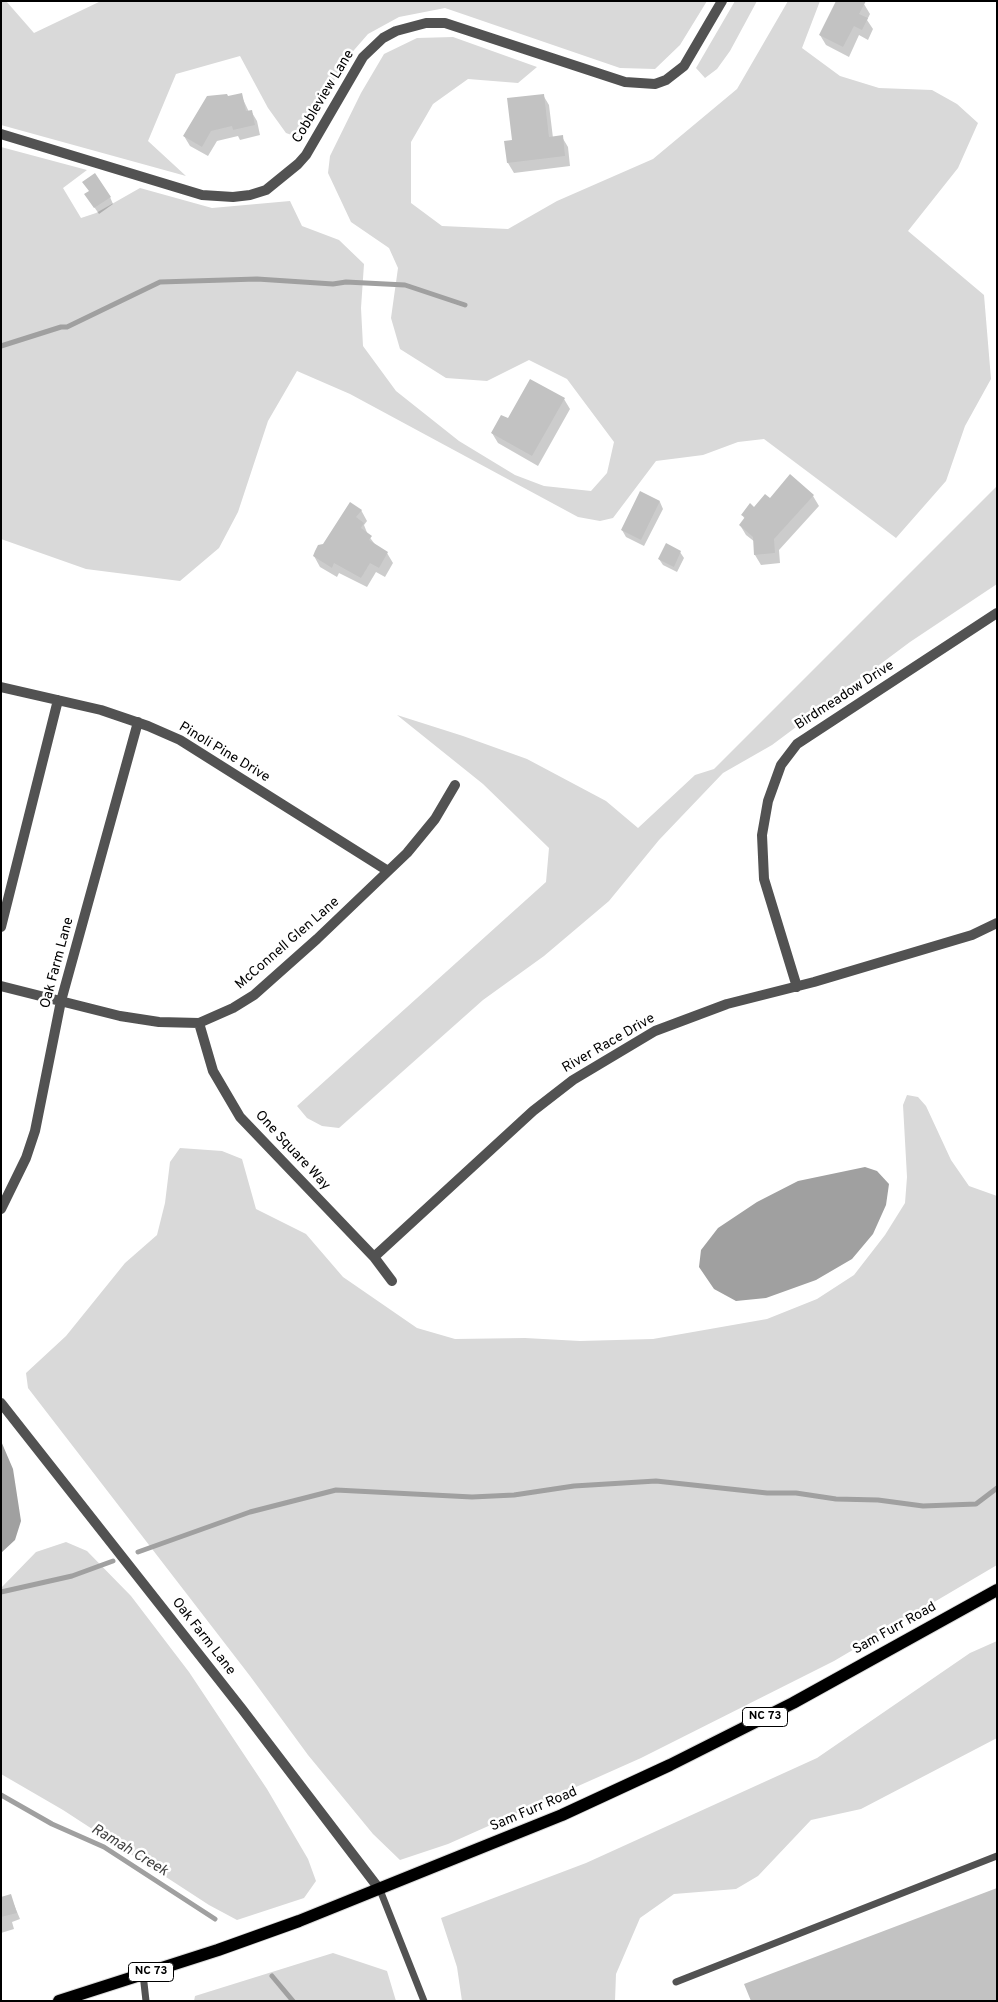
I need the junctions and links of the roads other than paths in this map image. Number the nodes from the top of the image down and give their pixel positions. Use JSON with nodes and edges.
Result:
{"nodes":[{"id":1,"x":722,"y":1,"type":"edge"},
{"id":2,"x":1,"y":134,"type":"edge"},
{"id":3,"x":997,"y":613,"type":"edge"},
{"id":4,"x":1,"y":687,"type":"edge"},
{"id":5,"x":58,"y":700,"type":"junction"},
{"id":6,"x":138,"y":722,"type":"junction"},
{"id":7,"x":456,"y":785,"type":"dead end"},
{"id":8,"x":388,"y":871,"type":"junction"},
{"id":9,"x":997,"y":923,"type":"edge"},
{"id":10,"x":1,"y":927,"type":"edge"},
{"id":11,"x":1,"y":986,"type":"edge"},
{"id":12,"x":797,"y":986,"type":"junction"},
{"id":13,"x":61,"y":1001,"type":"junction"},
{"id":14,"x":200,"y":1023,"type":"junction"},
{"id":15,"x":1,"y":1209,"type":"edge"},
{"id":16,"x":374,"y":1257,"type":"junction"},
{"id":17,"x":392,"y":1281,"type":"dead end"},
{"id":18,"x":1,"y":1403,"type":"edge"},
{"id":19,"x":997,"y":1590,"type":"edge"},
{"id":20,"x":997,"y":1856,"type":"edge"},
{"id":21,"x":380,"y":1890,"type":"junction"},
{"id":22,"x":143,"y":1974,"type":"junction"},
{"id":23,"x":676,"y":1982,"type":"dead end"},
{"id":24,"x":59,"y":2001,"type":"edge"},
{"id":25,"x":146,"y":2001,"type":"edge"},
{"id":26,"x":424,"y":2001,"type":"edge"}],
"edges":[{"from":1,"to":2,"type":"street","name":"Cobbleview Lane"},
{"from":3,"to":12,"type":"street","name":"Birdmeadow Drive"},
{"from":4,"to":5,"type":"street","name":"Pinoli Pine Drive"},
{"from":5,"to":6,"type":"street","name":"Pinoli Pine Drive"},
{"from":5,"to":10,"type":"street"},
{"from":6,"to":8,"type":"street","name":"Pinoli Pine Drive"},
{"from":6,"to":13,"type":"street","name":"Oak Farm Lane"},
{"from":7,"to":8,"type":"street","name":"McConnell Glen Lane"},
{"from":8,"to":14,"type":"street","name":"McConnell Glen Lane"},
{"from":9,"to":12,"type":"street","name":"River Race Drive"},
{"from":11,"to":13,"type":"street","name":"McConnell Glen Lane"},
{"from":12,"to":16,"type":"street","name":"River Race Drive"},
{"from":13,"to":14,"type":"street","name":"McConnell Glen Lane"},
{"from":13,"to":15,"type":"street","name":"Oak Farm Lane"},
{"from":14,"to":16,"type":"street","name":"One Square Way"},
{"from":16,"to":17,"type":"street","name":"One Square Way"},
{"from":18,"to":21,"type":"street","name":"Oak Farm Lane"},
{"from":19,"to":21,"type":"main road","name":"Sam Furr Road","number":"NC 73"},
{"from":20,"to":23,"type":"lane"},
{"from":21,"to":22,"type":"main road","name":"Sam Furr Road","number":"NC 73"},
{"from":21,"to":26,"type":"lane"},
{"from":22,"to":24,"type":"main road","name":"Sam Furr Road","number":"NC 73"},
{"from":22,"to":25,"type":"lane"}]}
